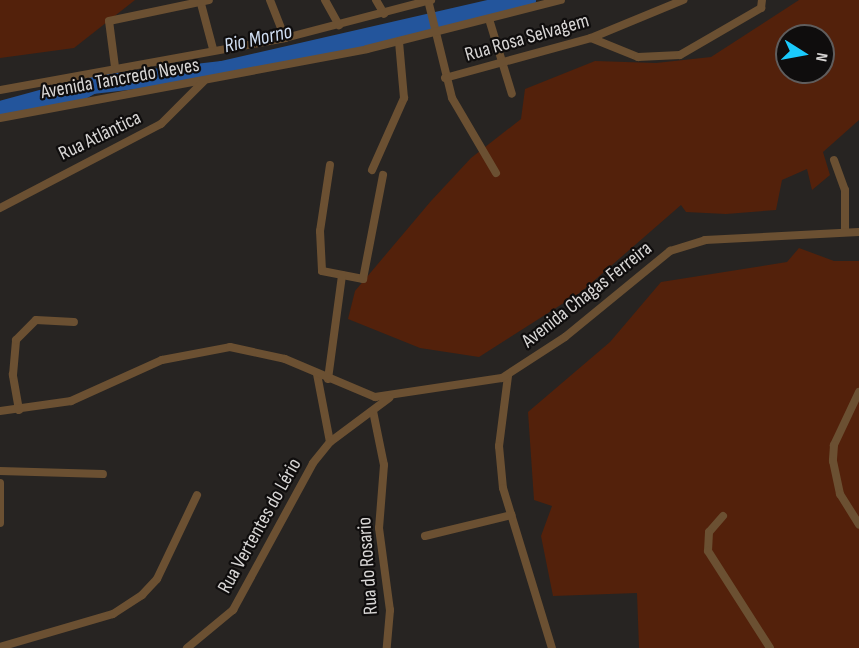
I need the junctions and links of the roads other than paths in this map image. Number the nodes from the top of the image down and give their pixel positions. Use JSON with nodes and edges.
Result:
{"nodes":[{"id":1,"x":203,"y":0,"type":"edge"},
{"id":2,"x":270,"y":0,"type":"edge"},
{"id":3,"x":325,"y":0,"type":"edge"},
{"id":4,"x":376,"y":0,"type":"edge"},
{"id":5,"x":561,"y":0,"type":"edge"},
{"id":6,"x":683,"y":0,"type":"edge"},
{"id":7,"x":762,"y":0,"type":"edge"},
{"id":8,"x":429,"y":2,"type":"edge"},
{"id":9,"x":384,"y":14,"type":"junction"},
{"id":10,"x":489,"y":19,"type":"junction"},
{"id":11,"x":339,"y":25,"type":"junction"},
{"id":12,"x":434,"y":33,"type":"junction"},
{"id":13,"x":285,"y":38,"type":"junction"},
{"id":14,"x":591,"y":38,"type":"junction"},
{"id":15,"x":399,"y":42,"type":"junction"},
{"id":16,"x":213,"y":50,"type":"junction"},
{"id":17,"x":503,"y":64,"type":"junction"},
{"id":18,"x":115,"y":68,"type":"junction"},
{"id":19,"x":446,"y":78,"type":"junction"},
{"id":20,"x":204,"y":81,"type":"junction"},
{"id":21,"x":0,"y":90,"type":"edge"},
{"id":22,"x":512,"y":94,"type":"dead end"},
{"id":23,"x":0,"y":118,"type":"edge"},
{"id":24,"x":834,"y":160,"type":"dead end"},
{"id":25,"x":330,"y":165,"type":"dead end"},
{"id":26,"x":372,"y":170,"type":"dead end"},
{"id":27,"x":496,"y":173,"type":"dead end"},
{"id":28,"x":383,"y":175,"type":"dead end"},
{"id":29,"x":0,"y":208,"type":"edge"},
{"id":30,"x":845,"y":232,"type":"junction"},
{"id":31,"x":859,"y":232,"type":"edge"},
{"id":32,"x":342,"y":275,"type":"junction"},
{"id":33,"x":74,"y":322,"type":"dead end"},
{"id":34,"x":317,"y":374,"type":"junction"},
{"id":35,"x":508,"y":376,"type":"junction"},
{"id":36,"x":328,"y":379,"type":"junction"},
{"id":37,"x":859,"y":392,"type":"edge"},
{"id":38,"x":390,"y":398,"type":"junction"},
{"id":39,"x":19,"y":410,"type":"junction"},
{"id":40,"x":0,"y":411,"type":"edge"},
{"id":41,"x":373,"y":411,"type":"junction"},
{"id":42,"x":330,"y":442,"type":"junction"},
{"id":43,"x":0,"y":471,"type":"edge"},
{"id":44,"x":104,"y":474,"type":"dead end"},
{"id":45,"x":0,"y":485,"type":"edge"},
{"id":46,"x":197,"y":495,"type":"dead end"},
{"id":47,"x":511,"y":515,"type":"junction"},
{"id":48,"x":723,"y":516,"type":"dead end"},
{"id":49,"x":0,"y":523,"type":"edge"},
{"id":50,"x":859,"y":525,"type":"edge"},
{"id":51,"x":425,"y":536,"type":"dead end"},
{"id":52,"x":0,"y":647,"type":"edge"},
{"id":53,"x":187,"y":648,"type":"edge"},
{"id":54,"x":387,"y":648,"type":"edge"},
{"id":55,"x":552,"y":648,"type":"edge"},
{"id":56,"x":770,"y":648,"type":"edge"}],
"edges":[{"from":1,"to":16,"type":"street"},
{"from":1,"to":18,"type":"street"},
{"from":2,"to":13,"type":"street"},
{"from":3,"to":11,"type":"street"},
{"from":4,"to":9,"type":"street"},
{"from":5,"to":10,"type":"street","name":"Avenida Tancredo Neves"},
{"from":6,"to":14,"type":"street","name":"Rua Rosa Selvagem"},
{"from":7,"to":14,"type":"street"},
{"from":8,"to":9,"type":"street","name":"Avenida Tancredo Neves"},
{"from":8,"to":12,"type":"street"},
{"from":9,"to":11,"type":"street","name":"Avenida Tancredo Neves"},
{"from":10,"to":12,"type":"street","name":"Avenida Tancredo Neves"},
{"from":10,"to":17,"type":"street"},
{"from":11,"to":13,"type":"street","name":"Avenida Tancredo Neves"},
{"from":12,"to":15,"type":"street","name":"Avenida Tancredo Neves"},
{"from":12,"to":19,"type":"street"},
{"from":13,"to":16,"type":"street","name":"Avenida Tancredo Neves"},
{"from":14,"to":17,"type":"street","name":"Rua Rosa Selvagem"},
{"from":15,"to":20,"type":"street","name":"Avenida Tancredo Neves"},
{"from":15,"to":26,"type":"street"},
{"from":16,"to":18,"type":"street","name":"Avenida Tancredo Neves"},
{"from":17,"to":19,"type":"street","name":"Rua Rosa Selvagem"},
{"from":17,"to":22,"type":"street"},
{"from":18,"to":21,"type":"street","name":"Avenida Tancredo Neves"},
{"from":19,"to":27,"type":"street"},
{"from":20,"to":23,"type":"street","name":"Avenida Tancredo Neves"},
{"from":20,"to":29,"type":"street","name":"Rua Atlântica"},
{"from":24,"to":30,"type":"street"},
{"from":25,"to":32,"type":"street"},
{"from":28,"to":32,"type":"street"},
{"from":30,"to":31,"type":"street","name":"Avenida Chagas Ferreira"},
{"from":30,"to":35,"type":"street","name":"Avenida Chagas Ferreira"},
{"from":32,"to":36,"type":"street"},
{"from":33,"to":39,"type":"street"},
{"from":34,"to":36,"type":"street","name":"Avenida Chagas Ferreira"},
{"from":34,"to":39,"type":"street","name":"Avenida Chagas Ferreira"},
{"from":34,"to":42,"type":"street"},
{"from":35,"to":38,"type":"street","name":"Avenida Chagas Ferreira"},
{"from":35,"to":47,"type":"street"},
{"from":36,"to":38,"type":"street","name":"Avenida Chagas Ferreira"},
{"from":37,"to":50,"type":"street"},
{"from":38,"to":41,"type":"street","name":"Rua Vertentes do Lério"},
{"from":39,"to":40,"type":"street","name":"Avenida Chagas Ferreira"},
{"from":41,"to":42,"type":"street","name":"Rua Vertentes do Lério"},
{"from":41,"to":54,"type":"street","name":"Rua do Rosario"},
{"from":42,"to":53,"type":"street","name":"Rua Vertentes do Lério"},
{"from":43,"to":44,"type":"street"},
{"from":45,"to":49,"type":"street"},
{"from":46,"to":52,"type":"street"},
{"from":47,"to":51,"type":"street"},
{"from":47,"to":55,"type":"street"},
{"from":48,"to":56,"type":"street"}]}
